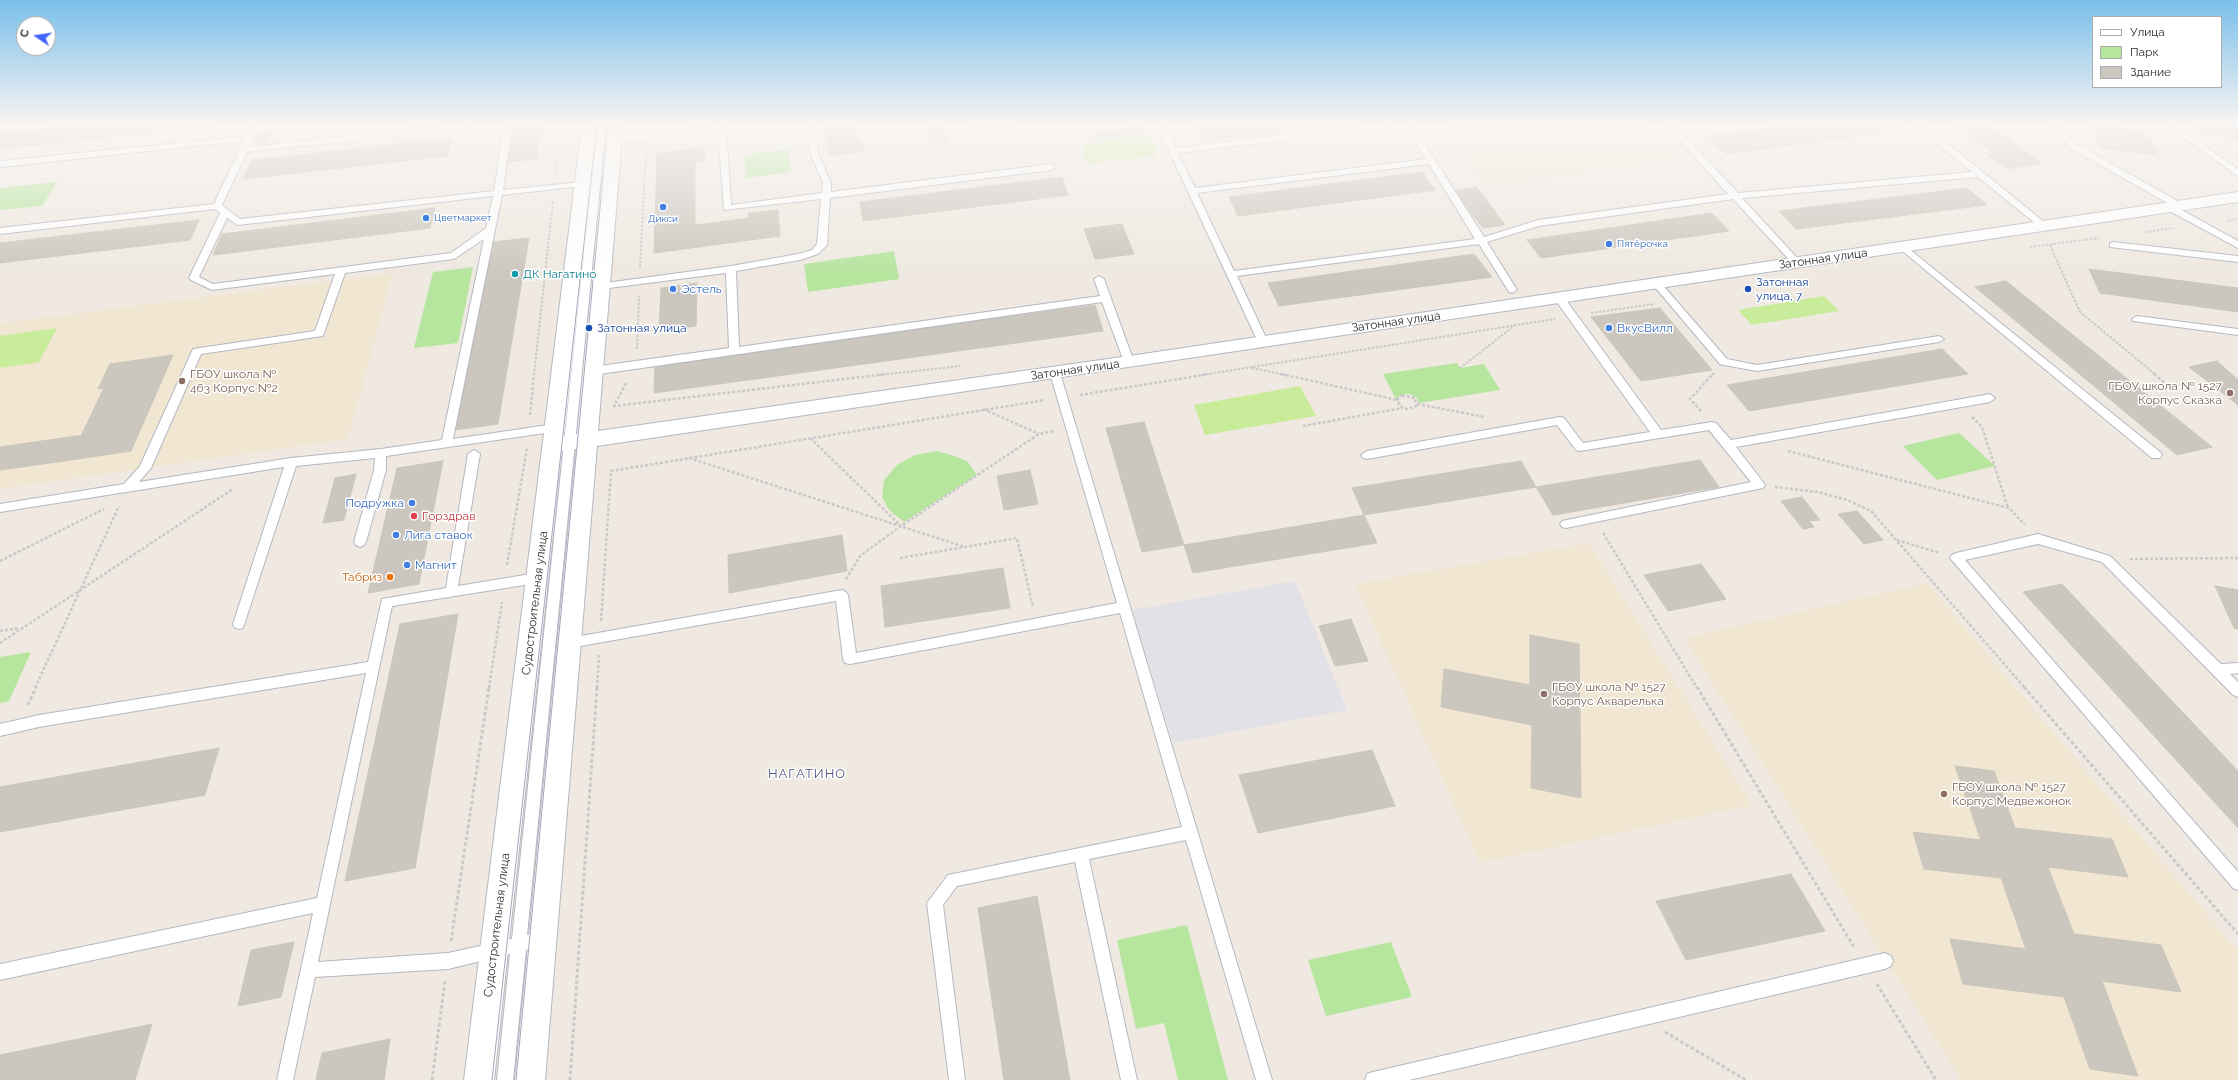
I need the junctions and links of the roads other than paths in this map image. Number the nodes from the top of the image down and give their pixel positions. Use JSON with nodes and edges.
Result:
{"nodes":[{"id":1,"x":232,"y":175,"type":"edge"},
{"id":2,"x":500,"y":175,"type":"edge"},
{"id":3,"x":596,"y":175,"type":"edge"},
{"id":4,"x":598,"y":175,"type":"edge"},
{"id":5,"x":599,"y":175,"type":"edge"},
{"id":6,"x":725,"y":175,"type":"edge"},
{"id":7,"x":824,"y":175,"type":"edge"},
{"id":8,"x":981,"y":175,"type":"edge"},
{"id":9,"x":1184,"y":175,"type":"edge"},
{"id":10,"x":1316,"y":175,"type":"edge"},
{"id":11,"x":1440,"y":175,"type":"edge"},
{"id":12,"x":1717,"y":175,"type":"edge"},
{"id":13,"x":1964,"y":175,"type":"edge"},
{"id":14,"x":1981,"y":175,"type":"edge"},
{"id":15,"x":2122,"y":175,"type":"edge"},
{"id":16,"x":597,"y":182,"type":"junction"},
{"id":17,"x":1192,"y":191,"type":"junction"},
{"id":18,"x":498,"y":192,"type":"junction"},
{"id":19,"x":826,"y":196,"type":"junction"},
{"id":20,"x":1736,"y":196,"type":"junction"},
{"id":21,"x":2238,"y":197,"type":"edge"},
{"id":22,"x":217,"y":206,"type":"junction"},
{"id":23,"x":2175,"y":207,"type":"junction"},
{"id":24,"x":225,"y":212,"type":"junction"},
{"id":25,"x":2044,"y":226,"type":"junction"},
{"id":26,"x":491,"y":229,"type":"junction"},
{"id":27,"x":0,"y":231,"type":"edge"},
{"id":28,"x":1481,"y":241,"type":"junction"},
{"id":29,"x":2113,"y":245,"type":"dead end"},
{"id":30,"x":2238,"y":245,"type":"edge"},
{"id":31,"x":1903,"y":247,"type":"junction"},
{"id":32,"x":2238,"y":259,"type":"edge"},
{"id":33,"x":1797,"y":263,"type":"junction"},
{"id":34,"x":731,"y":269,"type":"junction"},
{"id":35,"x":341,"y":271,"type":"junction"},
{"id":36,"x":1231,"y":274,"type":"junction"},
{"id":37,"x":1099,"y":279,"type":"dead end"},
{"id":38,"x":1657,"y":284,"type":"junction"},
{"id":39,"x":601,"y":286,"type":"junction"},
{"id":40,"x":1512,"y":290,"type":"dead end"},
{"id":41,"x":1106,"y":298,"type":"junction"},
{"id":42,"x":1559,"y":298,"type":"junction"},
{"id":43,"x":2137,"y":319,"type":"dead end"},
{"id":44,"x":2238,"y":332,"type":"edge"},
{"id":45,"x":1939,"y":339,"type":"dead end"},
{"id":46,"x":1263,"y":342,"type":"junction"},
{"id":47,"x":734,"y":350,"type":"junction"},
{"id":48,"x":1129,"y":362,"type":"junction"},
{"id":49,"x":593,"y":370,"type":"junction"},
{"id":50,"x":1055,"y":373,"type":"junction"},
{"id":51,"x":1990,"y":398,"type":"dead end"},
{"id":52,"x":1658,"y":434,"type":"junction"},
{"id":53,"x":566,"y":439,"type":"junction"},
{"id":54,"x":448,"y":443,"type":"junction"},
{"id":55,"x":1728,"y":444,"type":"junction"},
{"id":56,"x":381,"y":453,"type":"junction"},
{"id":57,"x":474,"y":454,"type":"dead end"},
{"id":58,"x":1367,"y":455,"type":"dead end"},
{"id":59,"x":2156,"y":455,"type":"dead end"},
{"id":60,"x":291,"y":462,"type":"junction"},
{"id":61,"x":128,"y":487,"type":"junction"},
{"id":62,"x":0,"y":508,"type":"edge"},
{"id":63,"x":1566,"y":524,"type":"dead end"},
{"id":64,"x":360,"y":542,"type":"dead end"},
{"id":65,"x":538,"y":578,"type":"junction"},
{"id":66,"x":451,"y":592,"type":"junction"},
{"id":67,"x":1124,"y":607,"type":"junction"},
{"id":68,"x":239,"y":624,"type":"dead end"},
{"id":69,"x":569,"y":643,"type":"junction"},
{"id":70,"x":374,"y":666,"type":"junction"},
{"id":71,"x":2238,"y":668,"type":"edge"},
{"id":72,"x":2218,"y":670,"type":"junction"},
{"id":73,"x":2238,"y":691,"type":"edge"},
{"id":74,"x":0,"y":730,"type":"edge"},
{"id":75,"x":1191,"y":832,"type":"junction"},
{"id":76,"x":1080,"y":854,"type":"junction"},
{"id":77,"x":2238,"y":883,"type":"edge"},
{"id":78,"x":322,"y":904,"type":"junction"},
{"id":79,"x":543,"y":939,"type":"junction"},
{"id":80,"x":518,"y":945,"type":"junction"},
{"id":81,"x":494,"y":950,"type":"junction"},
{"id":82,"x":1885,"y":961,"type":"dead end"},
{"id":83,"x":309,"y":970,"type":"junction"},
{"id":84,"x":0,"y":972,"type":"edge"},
{"id":85,"x":285,"y":1080,"type":"edge"},
{"id":86,"x":479,"y":1080,"type":"edge"},
{"id":87,"x":505,"y":1080,"type":"edge"},
{"id":88,"x":530,"y":1080,"type":"edge"},
{"id":89,"x":957,"y":1080,"type":"edge"},
{"id":90,"x":1129,"y":1080,"type":"edge"},
{"id":91,"x":1264,"y":1080,"type":"edge"},
{"id":92,"x":1373,"y":1080,"type":"edge"}],
"edges":[{"from":1,"to":22,"type":"lane"},
{"from":2,"to":18,"type":"lane"},
{"from":3,"to":16,"type":"street","name":"Судостроительная улица"},
{"from":4,"to":16,"type":"lane"},
{"from":5,"to":16,"type":"street","name":"Судостроительная улица"},
{"from":6,"to":19,"type":"lane"},
{"from":7,"to":19,"type":"lane"},
{"from":8,"to":19,"type":"lane"},
{"from":9,"to":17,"type":"lane"},
{"from":10,"to":17,"type":"lane"},
{"from":11,"to":28,"type":"lane"},
{"from":12,"to":20,"type":"lane"},
{"from":13,"to":20,"type":"lane"},
{"from":14,"to":25,"type":"lane"},
{"from":15,"to":23,"type":"lane"},
{"from":16,"to":18,"type":"lane"},
{"from":16,"to":39,"type":"street","name":"Судостроительная улица"},
{"from":16,"to":53,"type":"street","name":"Судостроительная улица"},
{"from":17,"to":36,"type":"lane"},
{"from":18,"to":24,"type":"lane"},
{"from":18,"to":26,"type":"lane"},
{"from":19,"to":34,"type":"lane"},
{"from":20,"to":28,"type":"lane"},
{"from":20,"to":33,"type":"lane"},
{"from":21,"to":23,"type":"street","name":"Затонная улица"},
{"from":22,"to":24,"type":"lane"},
{"from":22,"to":27,"type":"lane"},
{"from":23,"to":25,"type":"street","name":"Затонная улица"},
{"from":23,"to":30,"type":"lane"},
{"from":24,"to":35,"type":"lane"},
{"from":25,"to":31,"type":"street","name":"Затонная улица"},
{"from":26,"to":35,"type":"lane"},
{"from":26,"to":54,"type":"lane"},
{"from":28,"to":36,"type":"lane"},
{"from":28,"to":40,"type":"lane"},
{"from":29,"to":32,"type":"lane"},
{"from":31,"to":33,"type":"street","name":"Затонная улица"},
{"from":31,"to":59,"type":"lane"},
{"from":33,"to":38,"type":"street","name":"Затонная улица"},
{"from":34,"to":39,"type":"lane"},
{"from":34,"to":47,"type":"lane"},
{"from":35,"to":61,"type":"lane"},
{"from":36,"to":46,"type":"lane"},
{"from":37,"to":41,"type":"lane"},
{"from":38,"to":42,"type":"street","name":"Затонная улица"},
{"from":38,"to":45,"type":"lane"},
{"from":39,"to":49,"type":"street","name":"Судостроительная улица"},
{"from":41,"to":47,"type":"lane"},
{"from":41,"to":48,"type":"lane"},
{"from":42,"to":46,"type":"street","name":"Затонная улица"},
{"from":42,"to":52,"type":"lane"},
{"from":43,"to":44,"type":"lane"},
{"from":46,"to":48,"type":"street","name":"Затонная улица"},
{"from":47,"to":49,"type":"lane"},
{"from":48,"to":50,"type":"street","name":"Затонная улица"},
{"from":49,"to":53,"type":"street","name":"Судостроительная улица"},
{"from":50,"to":53,"type":"street","name":"Затонная улица"},
{"from":50,"to":67,"type":"lane"},
{"from":51,"to":55,"type":"lane"},
{"from":52,"to":55,"type":"lane"},
{"from":52,"to":58,"type":"lane"},
{"from":53,"to":54,"type":"lane"},
{"from":53,"to":65,"type":"street","name":"Судостроительная улица"},
{"from":53,"to":69,"type":"street","name":"Судостроительная улица"},
{"from":53,"to":80,"type":"lane"},
{"from":54,"to":56,"type":"lane"},
{"from":55,"to":63,"type":"lane"},
{"from":56,"to":60,"type":"lane"},
{"from":56,"to":64,"type":"lane"},
{"from":57,"to":66,"type":"lane"},
{"from":60,"to":61,"type":"lane"},
{"from":60,"to":68,"type":"lane"},
{"from":61,"to":62,"type":"lane"},
{"from":65,"to":66,"type":"lane"},
{"from":65,"to":81,"type":"street","name":"Судостроительная улица"},
{"from":66,"to":70,"type":"lane"},
{"from":67,"to":69,"type":"lane"},
{"from":67,"to":75,"type":"lane"},
{"from":69,"to":79,"type":"street","name":"Судостроительная улица"},
{"from":70,"to":74,"type":"lane"},
{"from":70,"to":78,"type":"lane"},
{"from":71,"to":72,"type":"lane"},
{"from":72,"to":73,"type":"lane"},
{"from":72,"to":77,"type":"lane"},
{"from":75,"to":76,"type":"lane"},
{"from":75,"to":91,"type":"lane"},
{"from":76,"to":89,"type":"lane"},
{"from":76,"to":90,"type":"lane"},
{"from":78,"to":83,"type":"lane"},
{"from":78,"to":84,"type":"lane"},
{"from":79,"to":80,"type":"lane"},
{"from":79,"to":88,"type":"street","name":"Судостроительная улица"},
{"from":80,"to":81,"type":"lane"},
{"from":80,"to":87,"type":"lane"},
{"from":81,"to":83,"type":"lane"},
{"from":81,"to":86,"type":"street","name":"Судостроительная улица"},
{"from":82,"to":92,"type":"lane"},
{"from":83,"to":85,"type":"lane"}]}
